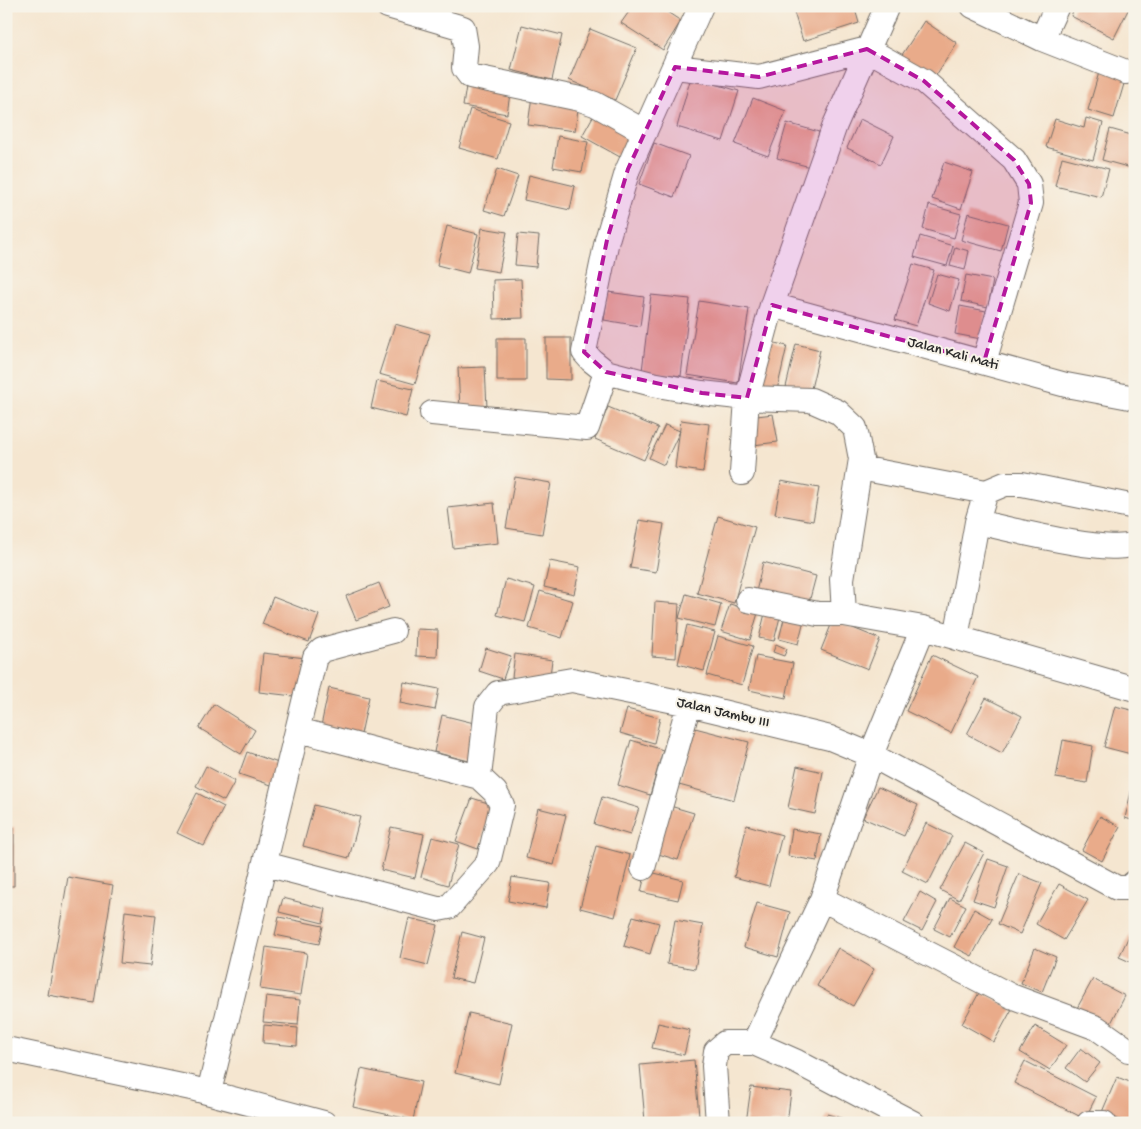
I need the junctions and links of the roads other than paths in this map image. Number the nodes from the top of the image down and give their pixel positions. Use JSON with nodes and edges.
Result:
{"nodes":[{"id":1,"x":388,"y":6,"type":"edge"},
{"id":2,"x":700,"y":6,"type":"edge"},
{"id":3,"x":887,"y":6,"type":"edge"},
{"id":4,"x":973,"y":6,"type":"edge"},
{"id":5,"x":1058,"y":6,"type":"edge"},
{"id":6,"x":1042,"y":39,"type":"junction"},
{"id":7,"x":867,"y":49,"type":"junction"},
{"id":8,"x":675,"y":67,"type":"junction"},
{"id":9,"x":1126,"y":72,"type":"dead end"},
{"id":10,"x":645,"y":132,"type":"junction"},
{"id":11,"x":772,"y":305,"type":"junction"},
{"id":12,"x":984,"y":362,"type":"junction"},
{"id":13,"x":606,"y":372,"type":"junction"},
{"id":14,"x":747,"y":398,"type":"junction"},
{"id":15,"x":1135,"y":398,"type":"edge"},
{"id":16,"x":432,"y":413,"type":"dead end"},
{"id":17,"x":860,"y":468,"type":"junction"},
{"id":18,"x":742,"y":474,"type":"dead end"},
{"id":19,"x":986,"y":492,"type":"junction"},
{"id":20,"x":1135,"y":507,"type":"edge"},
{"id":21,"x":978,"y":522,"type":"junction"},
{"id":22,"x":1135,"y":544,"type":"edge"},
{"id":23,"x":748,"y":600,"type":"dead end"},
{"id":24,"x":844,"y":614,"type":"junction"},
{"id":25,"x":923,"y":628,"type":"junction"},
{"id":26,"x":393,"y":631,"type":"dead end"},
{"id":27,"x":956,"y":638,"type":"junction"},
{"id":28,"x":1135,"y":689,"type":"edge"},
{"id":29,"x":689,"y":704,"type":"junction"},
{"id":30,"x":298,"y":730,"type":"junction"},
{"id":31,"x":872,"y":755,"type":"junction"},
{"id":32,"x":479,"y":777,"type":"junction"},
{"id":33,"x":265,"y":864,"type":"junction"},
{"id":34,"x":643,"y":868,"type":"dead end"},
{"id":35,"x":1135,"y":882,"type":"edge"},
{"id":36,"x":822,"y":899,"type":"junction"},
{"id":37,"x":754,"y":1043,"type":"junction"},
{"id":38,"x":6,"y":1049,"type":"edge"},
{"id":39,"x":1128,"y":1050,"type":"dead end"},
{"id":40,"x":209,"y":1092,"type":"junction"},
{"id":41,"x":324,"y":1123,"type":"edge"},
{"id":42,"x":718,"y":1123,"type":"edge"},
{"id":43,"x":913,"y":1123,"type":"edge"},
{"id":44,"x":1089,"y":1123,"type":"edge"},
{"id":45,"x":1104,"y":1123,"type":"edge"}],
"edges":[{"from":1,"to":10,"type":"street"},
{"from":2,"to":8,"type":"street"},
{"from":3,"to":7,"type":"street"},
{"from":4,"to":6,"type":"street"},
{"from":5,"to":6,"type":"street"},
{"from":6,"to":9,"type":"street"},
{"from":7,"to":8,"type":"street"},
{"from":7,"to":11,"type":"street"},
{"from":7,"to":12,"type":"street"},
{"from":8,"to":10,"type":"street"},
{"from":10,"to":13,"type":"street"},
{"from":11,"to":12,"type":"street","name":"Jalan Kali Mati"},
{"from":11,"to":14,"type":"street"},
{"from":12,"to":15,"type":"street","name":"Jalan Kali Mati"},
{"from":13,"to":14,"type":"street"},
{"from":13,"to":16,"type":"street"},
{"from":14,"to":17,"type":"street"},
{"from":14,"to":18,"type":"street"},
{"from":17,"to":19,"type":"street"},
{"from":17,"to":24,"type":"street"},
{"from":19,"to":20,"type":"street"},
{"from":19,"to":21,"type":"street"},
{"from":21,"to":22,"type":"street"},
{"from":21,"to":27,"type":"street"},
{"from":23,"to":24,"type":"street"},
{"from":24,"to":25,"type":"street"},
{"from":25,"to":27,"type":"street"},
{"from":25,"to":31,"type":"street"},
{"from":26,"to":30,"type":"street"},
{"from":27,"to":28,"type":"street"},
{"from":29,"to":31,"type":"street","name":"Jalan Jambu III"},
{"from":29,"to":32,"type":"street","name":"Jalan Jambu III"},
{"from":29,"to":34,"type":"street"},
{"from":30,"to":32,"type":"street"},
{"from":30,"to":33,"type":"street"},
{"from":31,"to":35,"type":"street","name":"Jalan Jambu III"},
{"from":31,"to":36,"type":"street"},
{"from":32,"to":33,"type":"street"},
{"from":33,"to":40,"type":"street"},
{"from":36,"to":37,"type":"street"},
{"from":36,"to":39,"type":"street"},
{"from":37,"to":42,"type":"street"},
{"from":37,"to":43,"type":"street"},
{"from":38,"to":40,"type":"street"},
{"from":40,"to":41,"type":"street"},
{"from":44,"to":45,"type":"street"}]}
